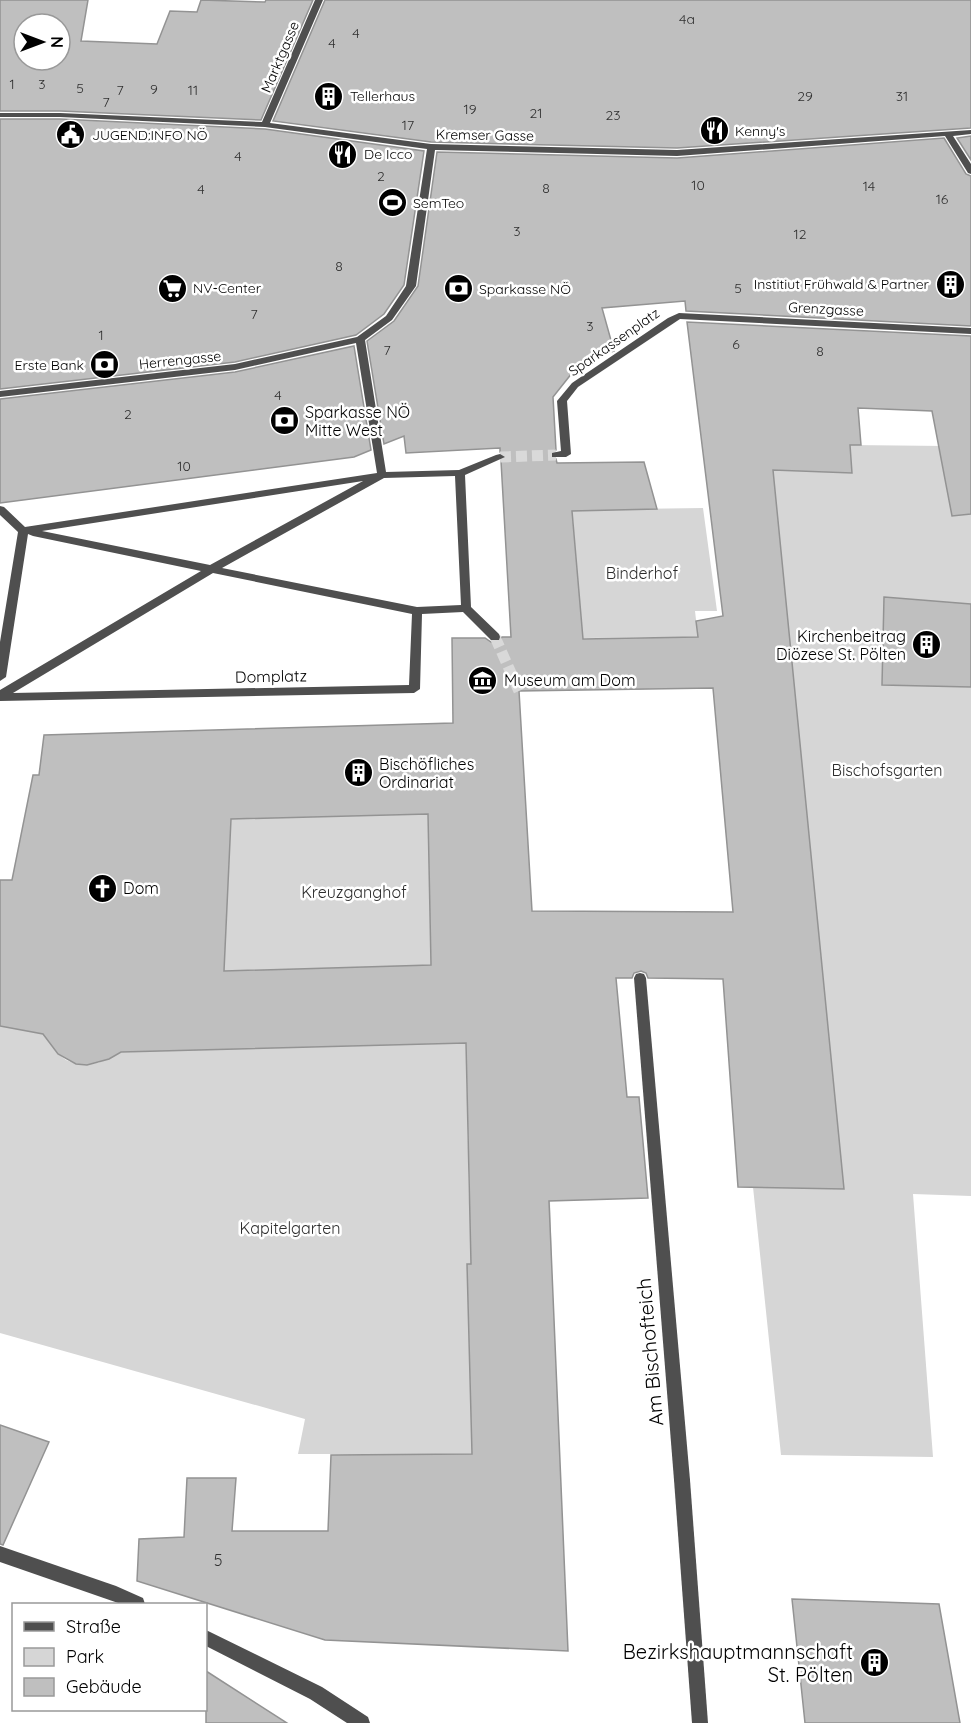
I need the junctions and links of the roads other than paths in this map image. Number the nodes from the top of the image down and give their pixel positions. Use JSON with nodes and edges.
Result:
{"nodes":[{"id":1,"x":320,"y":0,"type":"edge"},
{"id":2,"x":0,"y":115,"type":"edge"},
{"id":3,"x":265,"y":125,"type":"junction"},
{"id":4,"x":971,"y":132,"type":"edge"},
{"id":5,"x":948,"y":134,"type":"junction"},
{"id":6,"x":431,"y":147,"type":"junction"},
{"id":7,"x":971,"y":171,"type":"edge"},
{"id":8,"x":680,"y":316,"type":"joint"},
{"id":9,"x":971,"y":331,"type":"edge"},
{"id":10,"x":360,"y":339,"type":"junction"},
{"id":11,"x":0,"y":394,"type":"edge"},
{"id":12,"x":556,"y":455,"type":"dead end"},
{"id":13,"x":500,"y":458,"type":"tunnel mouth"},
{"id":14,"x":460,"y":473,"type":"junction"},
{"id":15,"x":382,"y":475,"type":"junction"},
{"id":16,"x":0,"y":509,"type":"edge"},
{"id":17,"x":23,"y":531,"type":"junction"},
{"id":18,"x":212,"y":569,"type":"junction"},
{"id":19,"x":466,"y":608,"type":"junction"},
{"id":20,"x":417,"y":610,"type":"junction"},
{"id":21,"x":495,"y":638,"type":"tunnel mouth"},
{"id":22,"x":0,"y":676,"type":"edge"},
{"id":23,"x":0,"y":697,"type":"edge"},
{"id":24,"x":640,"y":978,"type":"dead end"},
{"id":25,"x":0,"y":1554,"type":"edge"},
{"id":26,"x":133,"y":1603,"type":"edge"},
{"id":27,"x":207,"y":1638,"type":"edge"},
{"id":28,"x":363,"y":1723,"type":"edge"},
{"id":29,"x":700,"y":1723,"type":"edge"}],
"edges":[{"from":1,"to":3,"type":"street","name":"Marktgasse"},
{"from":2,"to":3,"type":"street","name":"Kremser Gasse"},
{"from":3,"to":6,"type":"street","name":"Kremser Gasse"},
{"from":4,"to":5,"type":"street","name":"Kremser Gasse"},
{"from":5,"to":6,"type":"street","name":"Kremser Gasse"},
{"from":5,"to":7,"type":"street"},
{"from":6,"to":10,"type":"street"},
{"from":8,"to":9,"type":"street","name":"Grenzgasse"},
{"from":8,"to":12,"type":"street","name":"Sparkassenplatz"},
{"from":10,"to":11,"type":"street","name":"Herrengasse"},
{"from":10,"to":15,"type":"street"},
{"from":13,"to":14,"type":"street"},
{"from":14,"to":15,"type":"street"},
{"from":14,"to":19,"type":"street"},
{"from":15,"to":17,"type":"street"},
{"from":15,"to":18,"type":"street"},
{"from":16,"to":17,"type":"street"},
{"from":17,"to":18,"type":"street"},
{"from":17,"to":22,"type":"street"},
{"from":18,"to":20,"type":"street"},
{"from":18,"to":23,"type":"street"},
{"from":19,"to":20,"type":"street"},
{"from":19,"to":21,"type":"street"},
{"from":20,"to":23,"type":"street","name":"Domplatz"},
{"from":24,"to":29,"type":"street","name":"Am Bischofteich"},
{"from":25,"to":26,"type":"street"},
{"from":27,"to":28,"type":"street"}]}
